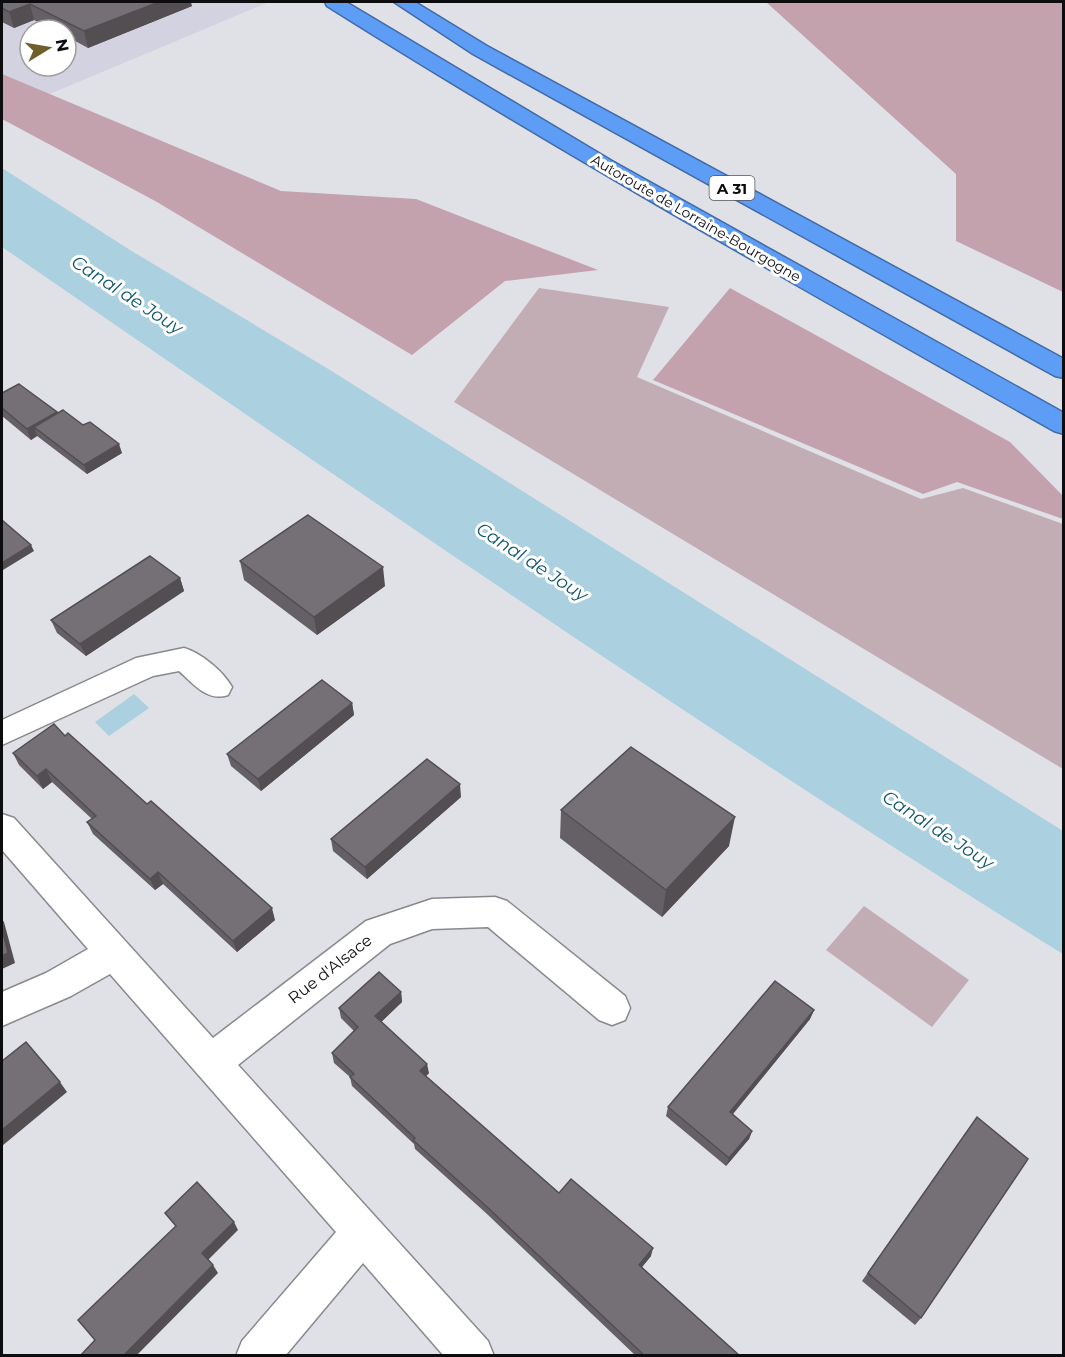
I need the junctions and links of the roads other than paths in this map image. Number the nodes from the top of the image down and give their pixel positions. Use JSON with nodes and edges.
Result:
{"nodes":[{"id":1,"x":334,"y":2,"type":"edge"},
{"id":2,"x":403,"y":2,"type":"edge"},
{"id":3,"x":450,"y":8,"type":"dead end"},
{"id":4,"x":725,"y":183,"type":"junction"},
{"id":5,"x":1064,"y":370,"type":"edge"},
{"id":6,"x":1064,"y":425,"type":"edge"},
{"id":7,"x":217,"y":687,"type":"dead end"},
{"id":8,"x":2,"y":733,"type":"edge"},
{"id":9,"x":2,"y":828,"type":"edge"},
{"id":10,"x":112,"y":952,"type":"junction"},
{"id":11,"x":612,"y":1008,"type":"dead end"},
{"id":12,"x":2,"y":1009,"type":"edge"},
{"id":13,"x":212,"y":1064,"type":"junction"},
{"id":14,"x":363,"y":1233,"type":"junction"},
{"id":15,"x":257,"y":1356,"type":"edge"},
{"id":16,"x":473,"y":1356,"type":"edge"}],
"edges":[{"from":1,"to":6,"type":"highway","name":"Autoroute de Lorraine-Bourgogne","number":"A 31"},
{"from":2,"to":4,"type":"highway","number":"A 31"},
{"from":3,"to":4,"type":"highway"},
{"from":4,"to":5,"type":"highway","number":"A 31"},
{"from":7,"to":8,"type":"street"},
{"from":9,"to":10,"type":"street"},
{"from":10,"to":12,"type":"street"},
{"from":10,"to":13,"type":"street"},
{"from":11,"to":13,"type":"street","name":"Rue d'Alsace"},
{"from":13,"to":14,"type":"street"},
{"from":14,"to":15,"type":"street"},
{"from":14,"to":16,"type":"street"}]}
